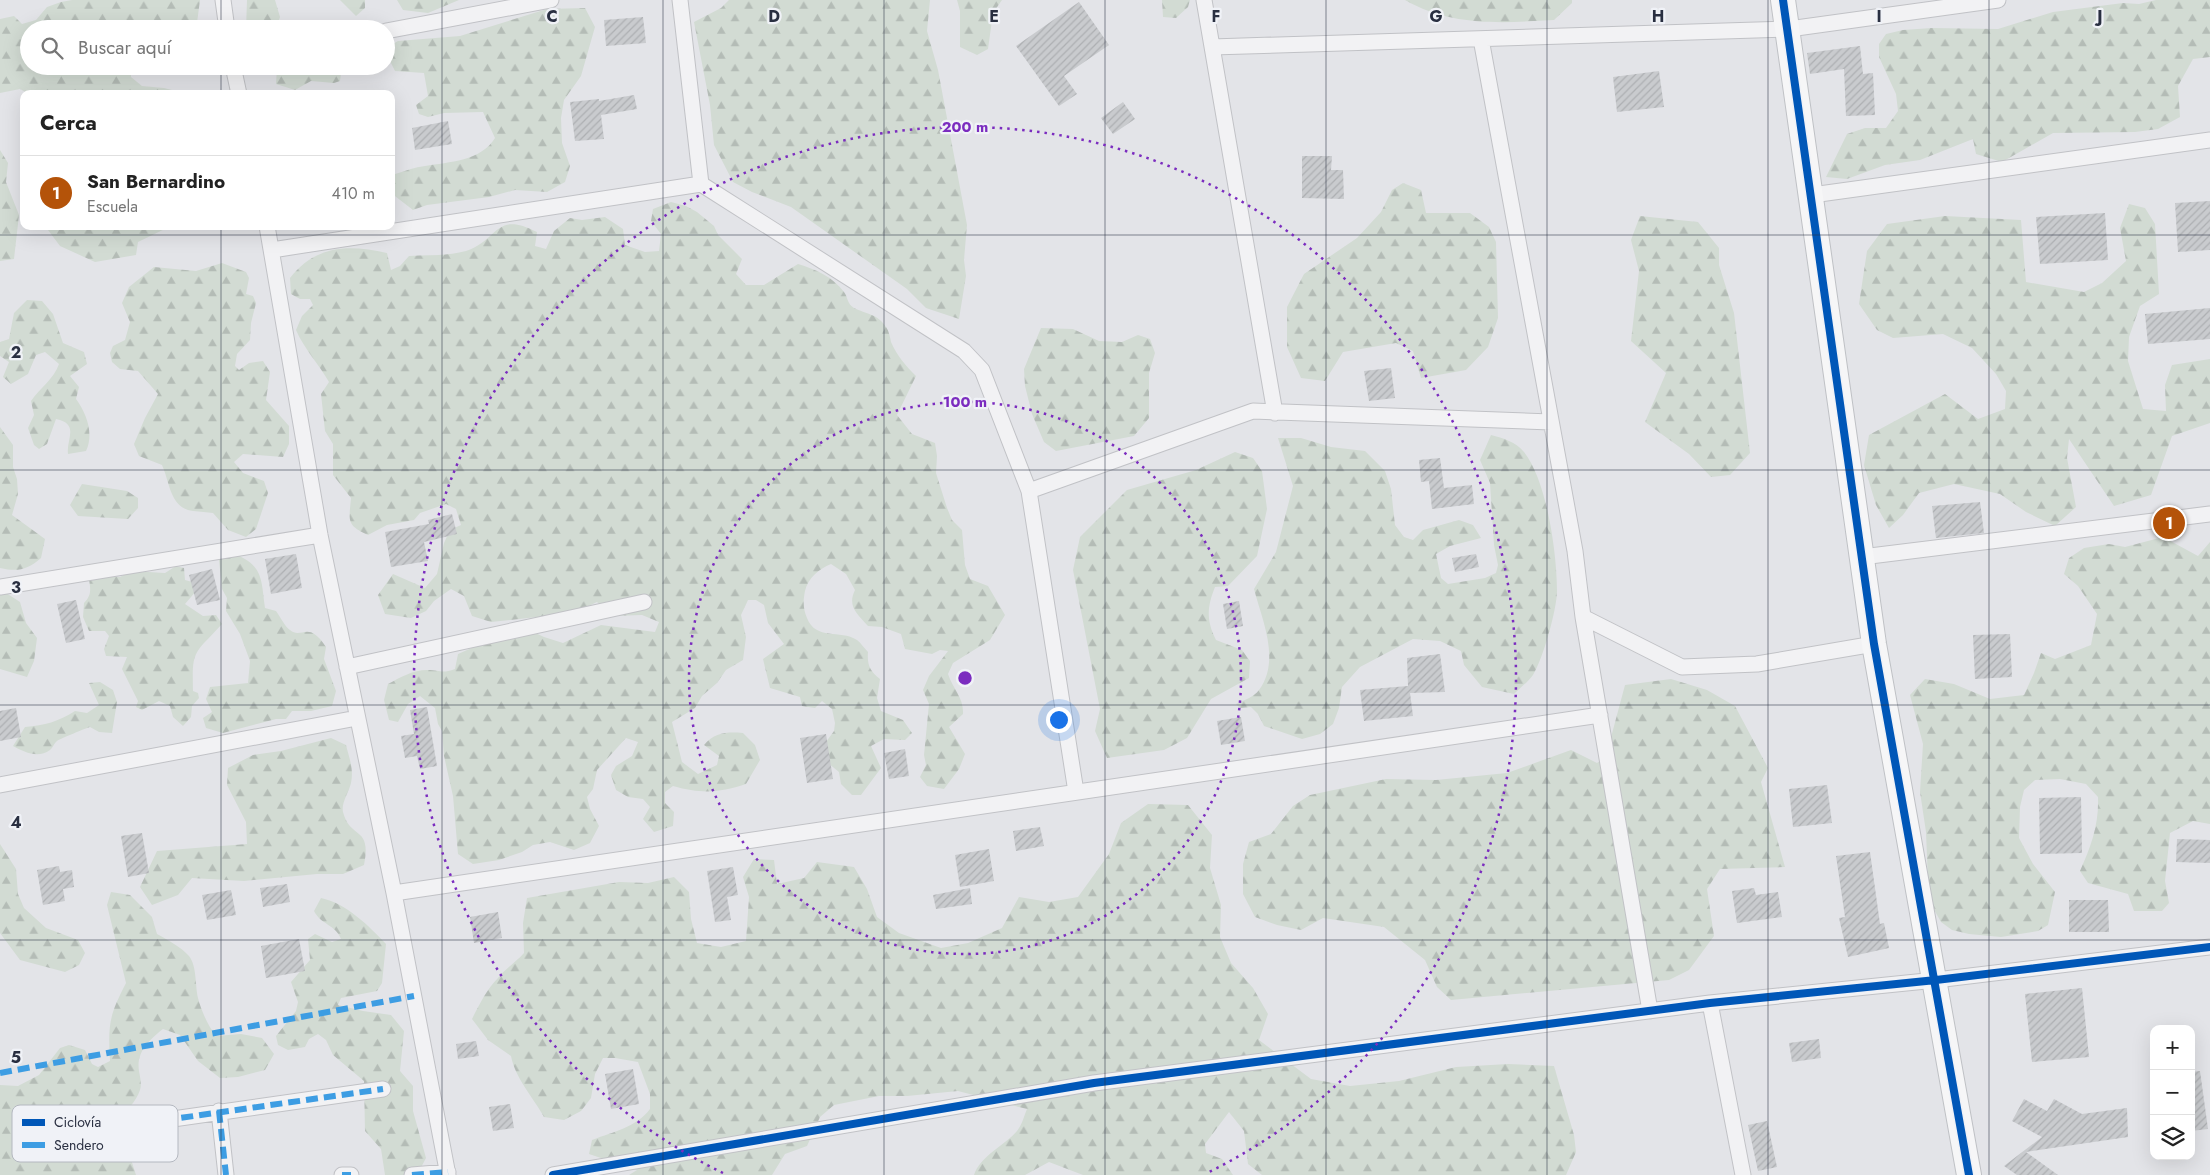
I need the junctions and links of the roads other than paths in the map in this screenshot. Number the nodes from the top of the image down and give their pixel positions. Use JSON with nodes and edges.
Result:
{"nodes":[{"id":1,"x":223,"y":0,"type":"edge"},
{"id":2,"x":552,"y":0,"type":"edge"},
{"id":3,"x":680,"y":0,"type":"edge"},
{"id":4,"x":1204,"y":0,"type":"edge"},
{"id":5,"x":1783,"y":0,"type":"edge"},
{"id":6,"x":1998,"y":0,"type":"edge"},
{"id":7,"x":226,"y":20,"type":"edge"},
{"id":8,"x":395,"y":29,"type":"edge"},
{"id":9,"x":1789,"y":29,"type":"junction"},
{"id":10,"x":1481,"y":39,"type":"junction"},
{"id":11,"x":1212,"y":48,"type":"junction"},
{"id":12,"x":235,"y":75,"type":"edge"},
{"id":13,"x":238,"y":90,"type":"edge"},
{"id":14,"x":2210,"y":140,"type":"edge"},
{"id":15,"x":701,"y":184,"type":"junction"},
{"id":16,"x":1812,"y":195,"type":"junction"},
{"id":17,"x":268,"y":230,"type":"edge"},
{"id":18,"x":272,"y":250,"type":"junction"},
{"id":19,"x":1275,"y":413,"type":"junction"},
{"id":20,"x":1551,"y":422,"type":"junction"},
{"id":21,"x":1028,"y":491,"type":"junction"},
{"id":22,"x":2210,"y":514,"type":"edge"},
{"id":23,"x":320,"y":535,"type":"junction"},
{"id":24,"x":1862,"y":557,"type":"junction"},
{"id":25,"x":0,"y":587,"type":"edge"},
{"id":26,"x":644,"y":602,"type":"dead end"},
{"id":27,"x":1583,"y":617,"type":"junction"},
{"id":28,"x":1874,"y":644,"type":"junction"},
{"id":29,"x":347,"y":667,"type":"junction"},
{"id":30,"x":1600,"y":715,"type":"junction"},
{"id":31,"x":357,"y":718,"type":"junction"},
{"id":32,"x":0,"y":786,"type":"edge"},
{"id":33,"x":1076,"y":792,"type":"junction"},
{"id":34,"x":394,"y":893,"type":"junction"},
{"id":35,"x":2210,"y":947,"type":"edge"},
{"id":36,"x":1936,"y":980,"type":"junction"},
{"id":37,"x":1710,"y":1003,"type":"junction"},
{"id":38,"x":1650,"y":1011,"type":"junction"},
{"id":39,"x":382,"y":1089,"type":"dead end"},
{"id":40,"x":220,"y":1111,"type":"junction"},
{"id":41,"x":178,"y":1117,"type":"edge"},
{"id":42,"x":448,"y":1174,"type":"edge"},
{"id":43,"x":226,"y":1175,"type":"edge"},
{"id":44,"x":342,"y":1175,"type":"edge"},
{"id":45,"x":351,"y":1175,"type":"edge"},
{"id":46,"x":412,"y":1175,"type":"edge"},
{"id":47,"x":553,"y":1175,"type":"edge"},
{"id":48,"x":1743,"y":1175,"type":"edge"},
{"id":49,"x":1969,"y":1175,"type":"edge"}],
"edges":[{"from":1,"to":7,"type":"street"},
{"from":2,"to":8,"type":"street"},
{"from":3,"to":15,"type":"street"},
{"from":4,"to":11,"type":"street"},
{"from":5,"to":9,"type":"main road"},
{"from":6,"to":9,"type":"street"},
{"from":9,"to":10,"type":"street"},
{"from":9,"to":16,"type":"main road"},
{"from":10,"to":11,"type":"street"},
{"from":10,"to":20,"type":"street"},
{"from":11,"to":19,"type":"street"},
{"from":12,"to":13,"type":"street"},
{"from":14,"to":16,"type":"street"},
{"from":15,"to":18,"type":"street"},
{"from":15,"to":21,"type":"street"},
{"from":16,"to":24,"type":"main road"},
{"from":17,"to":18,"type":"street"},
{"from":18,"to":23,"type":"street"},
{"from":19,"to":20,"type":"street"},
{"from":19,"to":21,"type":"street"},
{"from":20,"to":27,"type":"street"},
{"from":21,"to":33,"type":"street"},
{"from":22,"to":24,"type":"street"},
{"from":23,"to":25,"type":"street"},
{"from":23,"to":29,"type":"street"},
{"from":24,"to":28,"type":"main road"},
{"from":26,"to":29,"type":"street"},
{"from":27,"to":28,"type":"street"},
{"from":27,"to":30,"type":"street"},
{"from":28,"to":36,"type":"main road"},
{"from":29,"to":31,"type":"street"},
{"from":30,"to":33,"type":"street"},
{"from":30,"to":38,"type":"street"},
{"from":31,"to":32,"type":"street"},
{"from":31,"to":34,"type":"street"},
{"from":33,"to":34,"type":"street"},
{"from":34,"to":42,"type":"street"},
{"from":35,"to":36,"type":"street"},
{"from":36,"to":37,"type":"street"},
{"from":36,"to":49,"type":"main road"},
{"from":37,"to":38,"type":"street"},
{"from":37,"to":48,"type":"street"},
{"from":38,"to":47,"type":"street"},
{"from":39,"to":40,"type":"street"},
{"from":40,"to":41,"type":"street"},
{"from":40,"to":43,"type":"street"},
{"from":42,"to":46,"type":"street"},
{"from":44,"to":45,"type":"street"}]}
